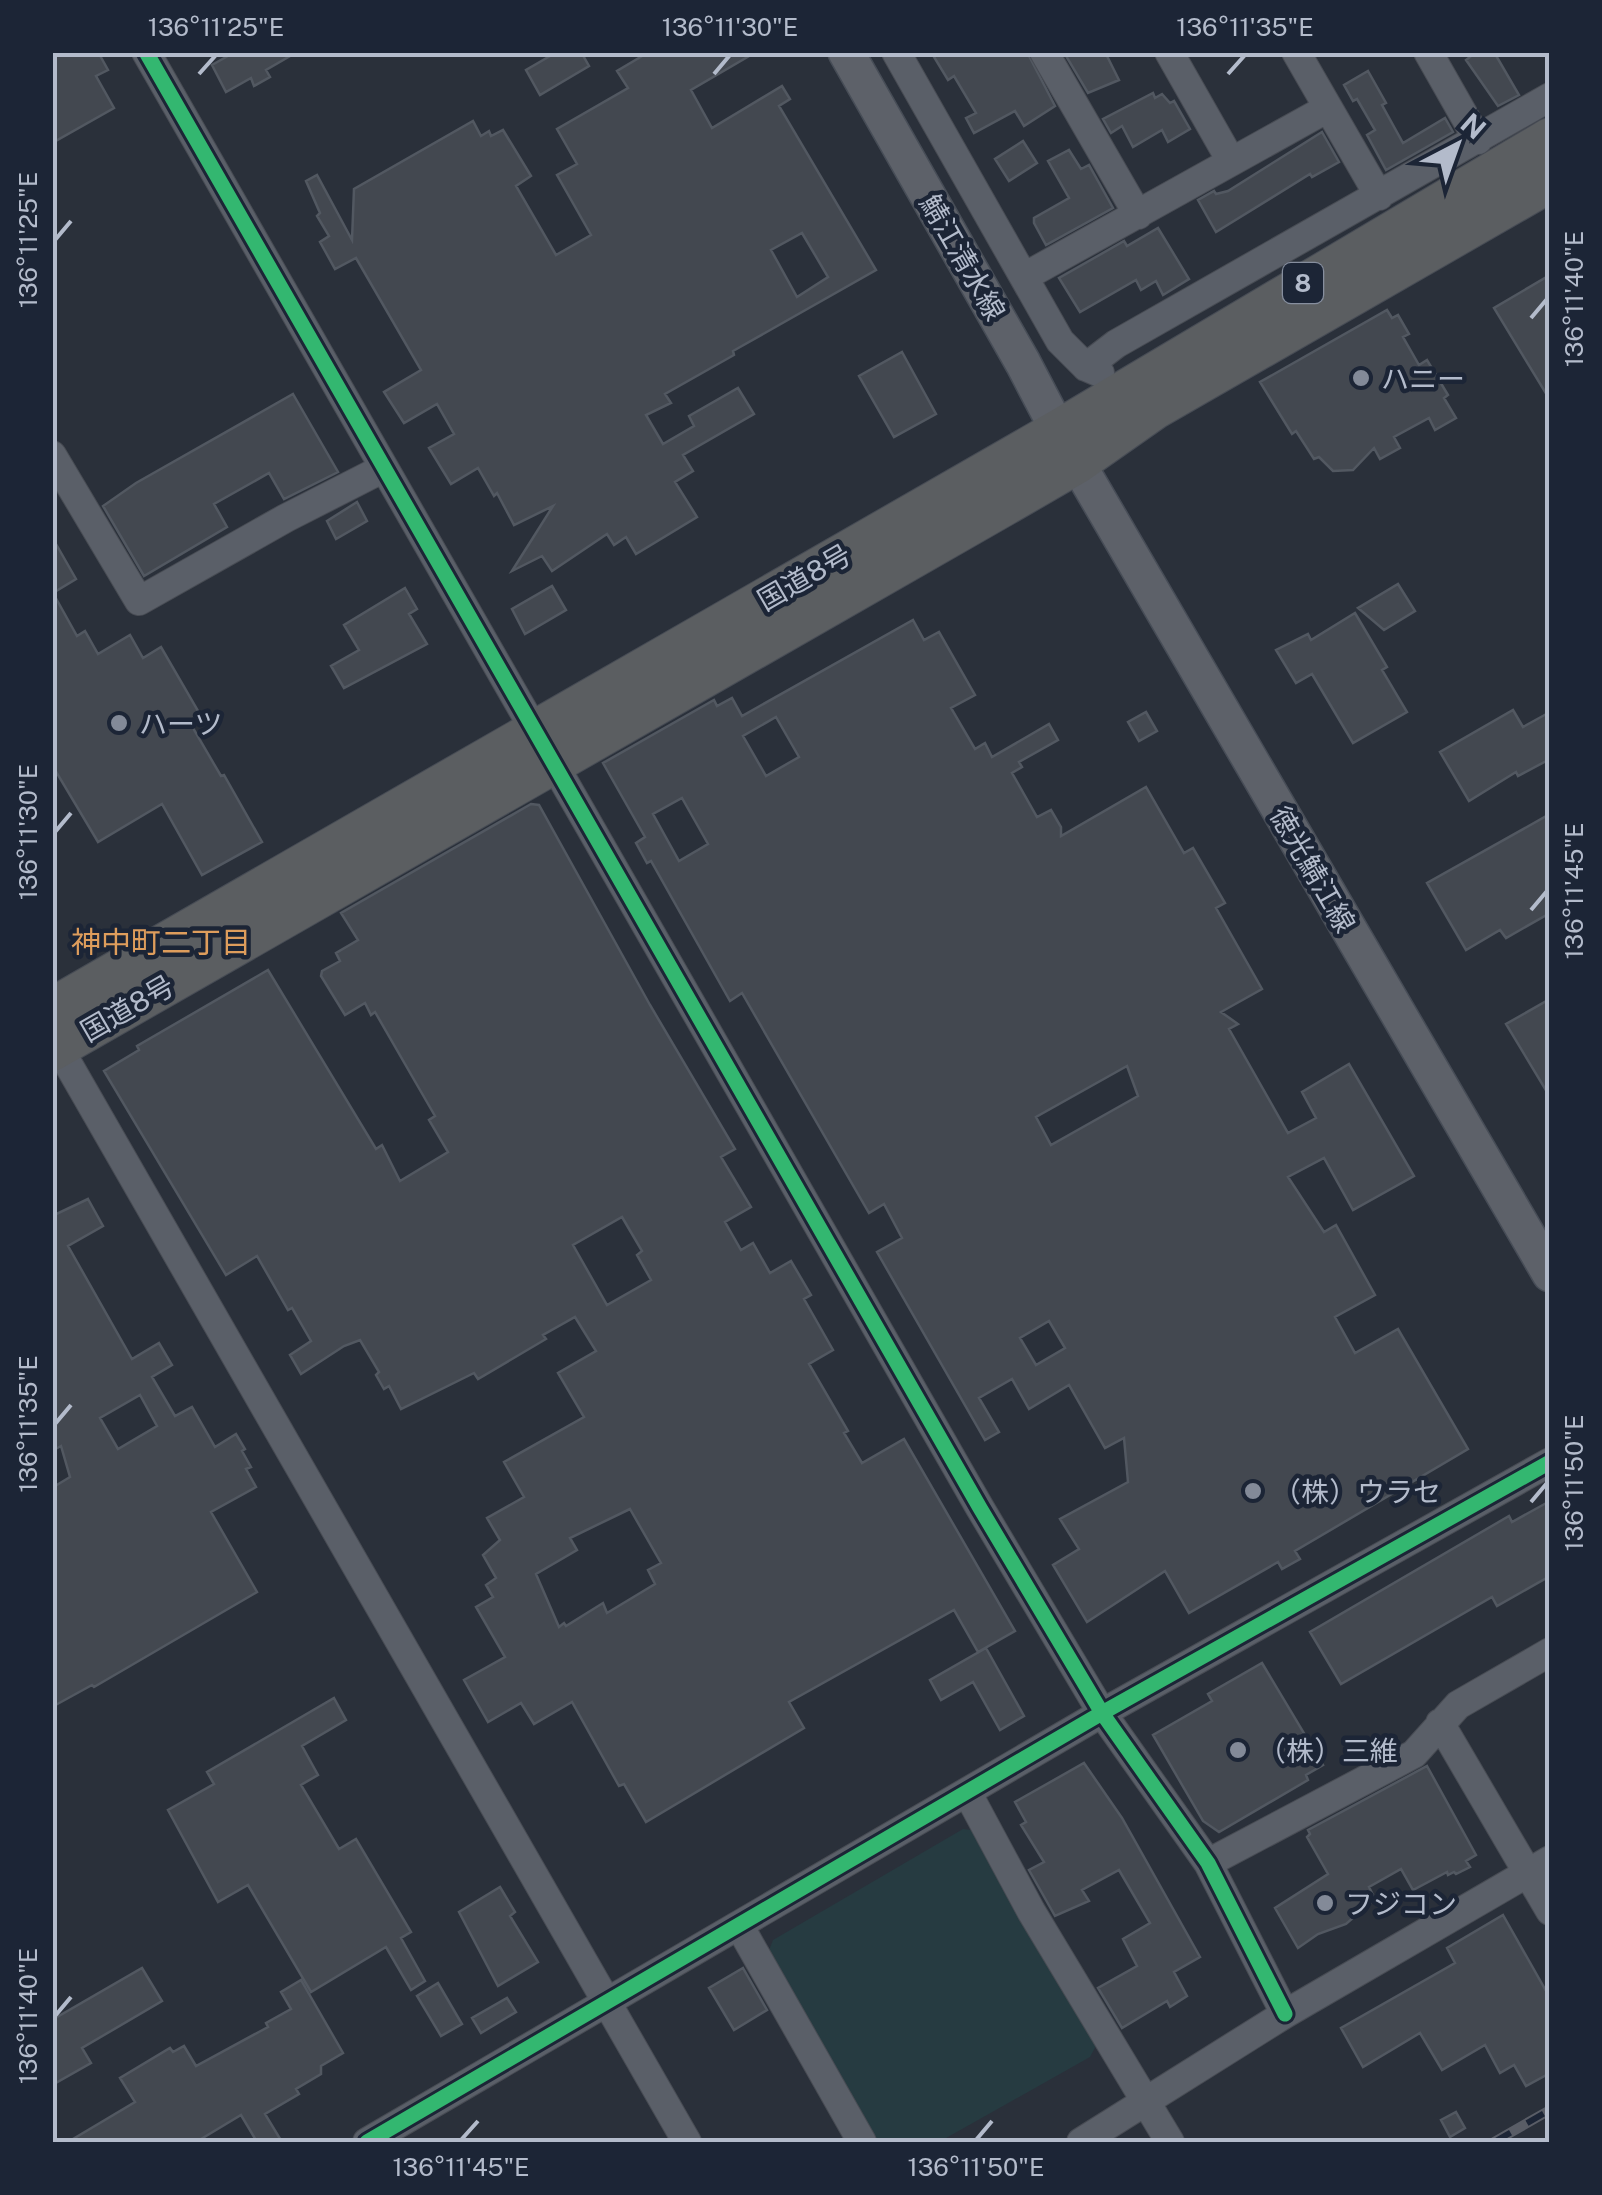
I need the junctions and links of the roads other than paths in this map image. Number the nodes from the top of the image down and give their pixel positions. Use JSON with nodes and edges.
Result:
{"nodes":[{"id":1,"x":146,"y":52,"type":"edge"},
{"id":2,"x":846,"y":52,"type":"edge"},
{"id":3,"x":896,"y":52,"type":"edge"},
{"id":4,"x":1044,"y":52,"type":"edge"},
{"id":5,"x":1169,"y":52,"type":"edge"},
{"id":6,"x":1296,"y":52,"type":"edge"},
{"id":7,"x":1428,"y":52,"type":"edge"},
{"id":8,"x":1550,"y":97,"type":"edge"},
{"id":9,"x":1328,"y":108,"type":"junction"},
{"id":10,"x":1550,"y":138,"type":"edge"},
{"id":11,"x":1478,"y":140,"type":"junction"},
{"id":12,"x":1230,"y":161,"type":"junction"},
{"id":13,"x":1550,"y":182,"type":"edge"},
{"id":14,"x":1378,"y":196,"type":"junction"},
{"id":15,"x":1138,"y":216,"type":"junction"},
{"id":16,"x":1024,"y":276,"type":"junction"},
{"id":17,"x":1086,"y":367,"type":"junction"},
{"id":18,"x":1132,"y":386,"type":"junction"},
{"id":19,"x":1068,"y":446,"type":"junction"},
{"id":20,"x":52,"y":455,"type":"edge"},
{"id":21,"x":384,"y":468,"type":"junction"},
{"id":22,"x":544,"y":748,"type":"junction"},
{"id":23,"x":52,"y":1008,"type":"edge"},
{"id":24,"x":55,"y":1045,"type":"edge"},
{"id":25,"x":1550,"y":1274,"type":"edge"},
{"id":26,"x":1550,"y":1462,"type":"edge"},
{"id":27,"x":1550,"y":1652,"type":"edge"},
{"id":28,"x":1102,"y":1713,"type":"junction"},
{"id":29,"x":1440,"y":1723,"type":"junction"},
{"id":30,"x":967,"y":1792,"type":"junction"},
{"id":31,"x":1208,"y":1863,"type":"junction"},
{"id":32,"x":1538,"y":1866,"type":"edge"},
{"id":33,"x":1550,"y":1910,"type":"edge"},
{"id":34,"x":740,"y":1927,"type":"junction"},
{"id":35,"x":608,"y":2003,"type":"junction"},
{"id":36,"x":1285,"y":2014,"type":"junction"},
{"id":37,"x":1144,"y":2102,"type":"junction"},
{"id":38,"x":367,"y":2142,"type":"edge"},
{"id":39,"x":687,"y":2142,"type":"edge"},
{"id":40,"x":862,"y":2142,"type":"edge"},
{"id":41,"x":1080,"y":2142,"type":"edge"},
{"id":42,"x":1170,"y":2142,"type":"edge"}],
"edges":[{"from":1,"to":21,"type":"street"},
{"from":2,"to":19,"type":"main road","name":"鯖江清水線"},
{"from":3,"to":16,"type":"street"},
{"from":4,"to":15,"type":"street"},
{"from":5,"to":12,"type":"street"},
{"from":6,"to":9,"type":"street"},
{"from":7,"to":11,"type":"street"},
{"from":8,"to":11,"type":"street"},
{"from":9,"to":12,"type":"street"},
{"from":9,"to":14,"type":"street"},
{"from":10,"to":18,"type":"highway","name":"国道8号","number":"8"},
{"from":11,"to":14,"type":"street"},
{"from":12,"to":15,"type":"street"},
{"from":13,"to":19,"type":"highway","name":"国道8号","number":"8"},
{"from":14,"to":17,"type":"street"},
{"from":15,"to":16,"type":"street"},
{"from":16,"to":17,"type":"street"},
{"from":17,"to":18,"type":"street"},
{"from":18,"to":19,"type":"highway","name":"国道8号","number":"8"},
{"from":19,"to":22,"type":"highway","name":"国道8号","number":"8"},
{"from":19,"to":25,"type":"main road","name":"徳光鯖江線"},
{"from":20,"to":21,"type":"street"},
{"from":21,"to":22,"type":"street"},
{"from":22,"to":23,"type":"highway","name":"国道8号","number":"8"},
{"from":22,"to":24,"type":"highway","name":"国道8号","number":"8"},
{"from":22,"to":28,"type":"street"},
{"from":24,"to":35,"type":"street"},
{"from":26,"to":28,"type":"street"},
{"from":27,"to":29,"type":"street"},
{"from":28,"to":30,"type":"street"},
{"from":28,"to":31,"type":"street"},
{"from":29,"to":31,"type":"street"},
{"from":29,"to":32,"type":"street"},
{"from":30,"to":34,"type":"street"},
{"from":30,"to":37,"type":"street"},
{"from":31,"to":36,"type":"street"},
{"from":32,"to":33,"type":"street"},
{"from":32,"to":36,"type":"street"},
{"from":34,"to":35,"type":"street"},
{"from":34,"to":40,"type":"street"},
{"from":35,"to":38,"type":"street"},
{"from":35,"to":39,"type":"street"},
{"from":36,"to":37,"type":"street"},
{"from":37,"to":41,"type":"street"},
{"from":37,"to":42,"type":"street"}]}
